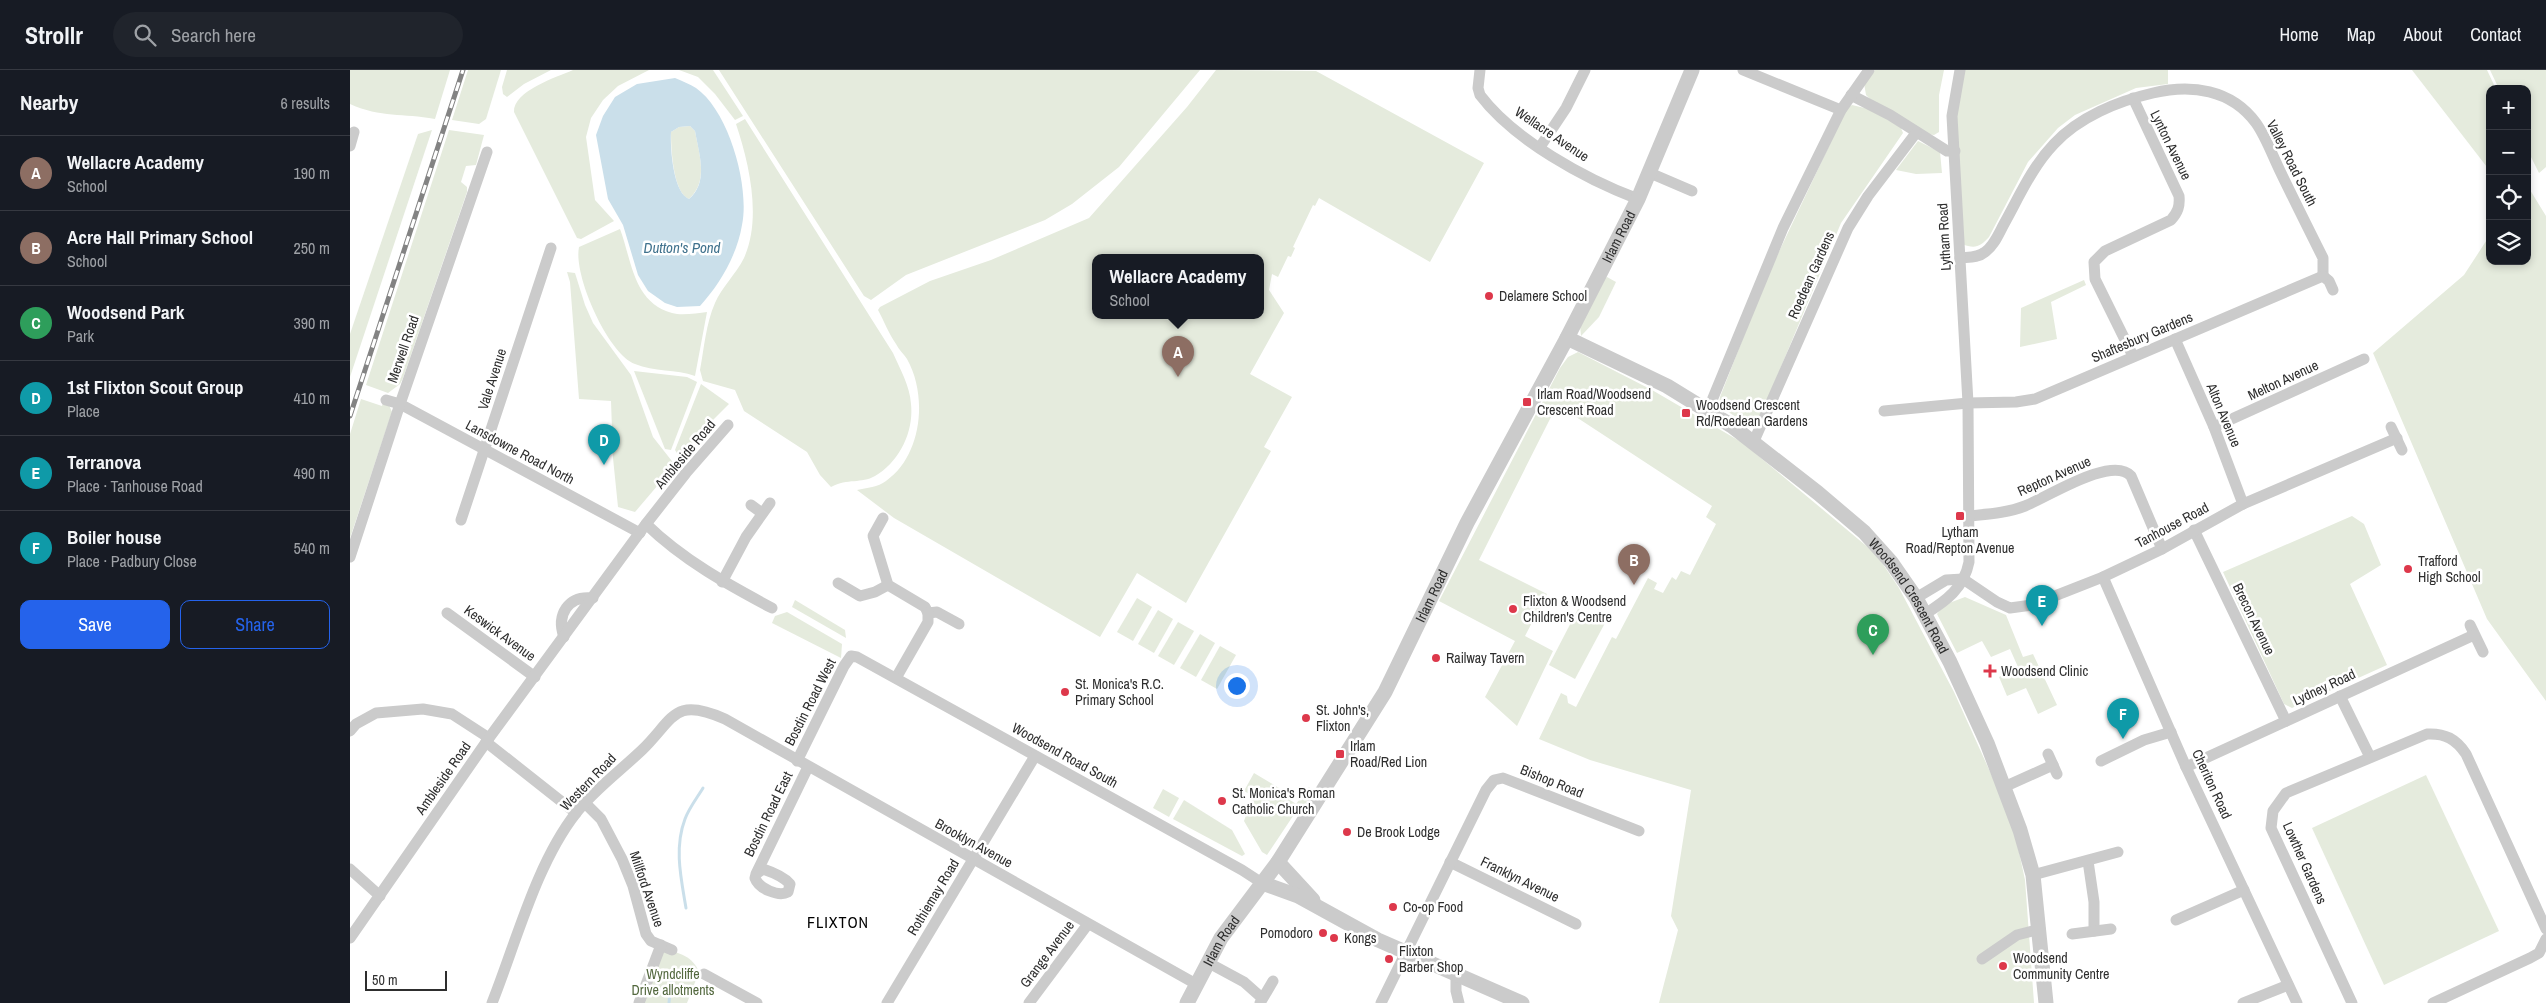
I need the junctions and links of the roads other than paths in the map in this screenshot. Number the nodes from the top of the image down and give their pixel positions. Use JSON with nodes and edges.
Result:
{"nodes":[{"id":1,"x":1480,"y":70,"type":"edge"},
{"id":2,"x":1585,"y":70,"type":"edge"},
{"id":3,"x":1692,"y":70,"type":"edge"},
{"id":4,"x":1743,"y":70,"type":"edge"},
{"id":5,"x":1869,"y":70,"type":"edge"},
{"id":6,"x":1960,"y":70,"type":"edge"},
{"id":7,"x":1851,"y":95,"type":"junction"},
{"id":8,"x":2133,"y":98,"type":"junction"},
{"id":9,"x":1842,"y":110,"type":"junction"},
{"id":10,"x":354,"y":132,"type":"dead end"},
{"id":11,"x":1916,"y":133,"type":"junction"},
{"id":12,"x":350,"y":146,"type":"edge"},
{"id":13,"x":1540,"y":147,"type":"junction"},
{"id":14,"x":1955,"y":151,"type":"junction"},
{"id":15,"x":487,"y":152,"type":"dead end"},
{"id":16,"x":1650,"y":173,"type":"junction"},
{"id":17,"x":1692,"y":191,"type":"dead end"},
{"id":18,"x":1638,"y":199,"type":"junction"},
{"id":19,"x":551,"y":248,"type":"dead end"},
{"id":20,"x":1960,"y":258,"type":"junction"},
{"id":21,"x":2323,"y":276,"type":"junction"},
{"id":22,"x":2333,"y":290,"type":"dead end"},
{"id":23,"x":1567,"y":338,"type":"junction"},
{"id":24,"x":2175,"y":339,"type":"junction"},
{"id":25,"x":2133,"y":356,"type":"junction"},
{"id":26,"x":2363,"y":358,"type":"dead end"},
{"id":27,"x":386,"y":400,"type":"dead end"},
{"id":28,"x":1968,"y":403,"type":"junction"},
{"id":29,"x":400,"y":404,"type":"junction"},
{"id":30,"x":1708,"y":410,"type":"junction"},
{"id":31,"x":1884,"y":411,"type":"dead end"},
{"id":32,"x":728,"y":425,"type":"dead end"},
{"id":33,"x":2391,"y":426,"type":"dead end"},
{"id":34,"x":2214,"y":427,"type":"junction"},
{"id":35,"x":2396,"y":438,"type":"junction"},
{"id":36,"x":1754,"y":441,"type":"junction"},
{"id":37,"x":484,"y":450,"type":"junction"},
{"id":38,"x":2402,"y":450,"type":"dead end"},
{"id":39,"x":770,"y":503,"type":"dead end"},
{"id":40,"x":2243,"y":504,"type":"junction"},
{"id":41,"x":750,"y":505,"type":"dead end"},
{"id":42,"x":762,"y":513,"type":"junction"},
{"id":43,"x":1969,"y":516,"type":"junction"},
{"id":44,"x":883,"y":518,"type":"dead end"},
{"id":45,"x":461,"y":520,"type":"dead end"},
{"id":46,"x":643,"y":529,"type":"junction"},
{"id":47,"x":2194,"y":530,"type":"junction"},
{"id":48,"x":2162,"y":549,"type":"junction"},
{"id":49,"x":350,"y":557,"type":"edge"},
{"id":50,"x":2103,"y":577,"type":"junction"},
{"id":51,"x":1963,"y":579,"type":"junction"},
{"id":52,"x":722,"y":582,"type":"junction"},
{"id":53,"x":838,"y":583,"type":"dead end"},
{"id":54,"x":888,"y":585,"type":"junction"},
{"id":55,"x":593,"y":598,"type":"junction"},
{"id":56,"x":1916,"y":598,"type":"junction"},
{"id":57,"x":772,"y":608,"type":"dead end"},
{"id":58,"x":447,"y":613,"type":"dead end"},
{"id":59,"x":928,"y":613,"type":"junction"},
{"id":60,"x":1925,"y":614,"type":"junction"},
{"id":61,"x":959,"y":624,"type":"dead end"},
{"id":62,"x":564,"y":637,"type":"junction"},
{"id":63,"x":2482,"y":652,"type":"dead end"},
{"id":64,"x":851,"y":656,"type":"joint"},
{"id":65,"x":535,"y":677,"type":"junction"},
{"id":66,"x":896,"y":678,"type":"junction"},
{"id":67,"x":2340,"y":696,"type":"junction"},
{"id":68,"x":2286,"y":721,"type":"junction"},
{"id":69,"x":740,"y":726,"type":"joint"},
{"id":70,"x":350,"y":731,"type":"edge"},
{"id":71,"x":2171,"y":732,"type":"junction"},
{"id":72,"x":487,"y":740,"type":"junction"},
{"id":73,"x":2048,"y":754,"type":"dead end"},
{"id":74,"x":1035,"y":756,"type":"junction"},
{"id":75,"x":2370,"y":757,"type":"junction"},
{"id":76,"x":2101,"y":761,"type":"dead end"},
{"id":77,"x":802,"y":764,"type":"junction"},
{"id":78,"x":2186,"y":767,"type":"junction"},
{"id":79,"x":2004,"y":787,"type":"junction"},
{"id":80,"x":585,"y":804,"type":"junction"},
{"id":81,"x":576,"y":813,"type":"junction"},
{"id":82,"x":1639,"y":832,"type":"dead end"},
{"id":83,"x":2118,"y":852,"type":"dead end"},
{"id":84,"x":973,"y":860,"type":"junction"},
{"id":85,"x":2088,"y":861,"type":"junction"},
{"id":86,"x":1278,"y":862,"type":"junction"},
{"id":87,"x":1450,"y":862,"type":"junction"},
{"id":88,"x":350,"y":869,"type":"edge"},
{"id":89,"x":756,"y":874,"type":"dead end"},
{"id":90,"x":2033,"y":875,"type":"junction"},
{"id":91,"x":1262,"y":883,"type":"junction"},
{"id":92,"x":2244,"y":890,"type":"junction"},
{"id":93,"x":380,"y":896,"type":"junction"},
{"id":94,"x":1321,"y":908,"type":"junction"},
{"id":95,"x":2176,"y":920,"type":"dead end"},
{"id":96,"x":1088,"y":924,"type":"junction"},
{"id":97,"x":1576,"y":924,"type":"dead end"},
{"id":98,"x":2040,"y":929,"type":"junction"},
{"id":99,"x":2111,"y":929,"type":"dead end"},
{"id":100,"x":2546,"y":929,"type":"edge"},
{"id":101,"x":2094,"y":931,"type":"junction"},
{"id":102,"x":2072,"y":934,"type":"dead end"},
{"id":103,"x":350,"y":938,"type":"edge"},
{"id":104,"x":2546,"y":939,"type":"edge"},
{"id":105,"x":661,"y":945,"type":"junction"},
{"id":106,"x":672,"y":950,"type":"dead end"},
{"id":107,"x":1405,"y":952,"type":"junction"},
{"id":108,"x":1982,"y":960,"type":"dead end"},
{"id":109,"x":1207,"y":962,"type":"junction"},
{"id":110,"x":704,"y":974,"type":"dead end"},
{"id":111,"x":1456,"y":976,"type":"junction"},
{"id":112,"x":1273,"y":981,"type":"dead end"},
{"id":113,"x":1196,"y":984,"type":"junction"},
{"id":114,"x":2288,"y":985,"type":"junction"},
{"id":115,"x":1261,"y":1000,"type":"edge"},
{"id":116,"x":2445,"y":1000,"type":"edge"},
{"id":117,"x":492,"y":1003,"type":"edge"},
{"id":118,"x":639,"y":1003,"type":"edge"},
{"id":119,"x":757,"y":1003,"type":"edge"},
{"id":120,"x":887,"y":1003,"type":"edge"},
{"id":121,"x":1029,"y":1003,"type":"edge"},
{"id":122,"x":1187,"y":1003,"type":"edge"},
{"id":123,"x":1381,"y":1003,"type":"edge"},
{"id":124,"x":1459,"y":1003,"type":"edge"},
{"id":125,"x":1522,"y":1003,"type":"edge"},
{"id":126,"x":2046,"y":1003,"type":"edge"},
{"id":127,"x":2243,"y":1003,"type":"edge"},
{"id":128,"x":2297,"y":1003,"type":"edge"},
{"id":129,"x":2352,"y":1003,"type":"edge"},
{"id":130,"x":2433,"y":1003,"type":"edge"}],
"edges":[{"from":1,"to":13,"type":"street","name":"Wellacre Avenue"},
{"from":2,"to":13,"type":"street"},
{"from":3,"to":16,"type":"street","name":"Irlam Road"},
{"from":4,"to":9,"type":"street"},
{"from":5,"to":7,"type":"street"},
{"from":6,"to":14,"type":"street","name":"Lytham Road"},
{"from":7,"to":9,"type":"street"},
{"from":7,"to":11,"type":"street"},
{"from":8,"to":20,"type":"street","name":"Valley Road South"},
{"from":8,"to":21,"type":"street","name":"Valley Road South"},
{"from":8,"to":25,"type":"street","name":"Lynton Avenue"},
{"from":9,"to":30,"type":"street"},
{"from":10,"to":12,"type":"street"},
{"from":11,"to":14,"type":"street"},
{"from":11,"to":36,"type":"street","name":"Roedean Gardens"},
{"from":13,"to":18,"type":"street","name":"Wellacre Avenue"},
{"from":14,"to":20,"type":"street","name":"Lytham Road"},
{"from":15,"to":29,"type":"street","name":"Merwell Road"},
{"from":16,"to":17,"type":"street"},
{"from":16,"to":18,"type":"street","name":"Irlam Road"},
{"from":18,"to":23,"type":"street","name":"Irlam Road"},
{"from":19,"to":37,"type":"street","name":"Vale Avenue"},
{"from":20,"to":28,"type":"street","name":"Lytham Road"},
{"from":21,"to":22,"type":"street","name":"Valley Road South"},
{"from":21,"to":24,"type":"street","name":"Shaftesbury Gardens"},
{"from":23,"to":30,"type":"street","name":"Woodsend Crescent Road"},
{"from":23,"to":86,"type":"street","name":"Irlam Road"},
{"from":24,"to":25,"type":"street","name":"Shaftesbury Gardens"},
{"from":24,"to":34,"type":"street","name":"Alton Avenue"},
{"from":25,"to":28,"type":"street","name":"Shaftesbury Gardens"},
{"from":26,"to":34,"type":"street","name":"Melton Avenue"},
{"from":27,"to":29,"type":"street","name":"Lansdowne Road North"},
{"from":28,"to":31,"type":"street"},
{"from":28,"to":43,"type":"street","name":"Lytham Road"},
{"from":29,"to":37,"type":"street","name":"Lansdowne Road North"},
{"from":29,"to":49,"type":"street","name":"Merwell Road"},
{"from":30,"to":36,"type":"street","name":"Woodsend Crescent Road"},
{"from":32,"to":46,"type":"street","name":"Ambleside Road"},
{"from":33,"to":35,"type":"street"},
{"from":34,"to":40,"type":"street","name":"Alton Avenue"},
{"from":35,"to":38,"type":"street"},
{"from":35,"to":40,"type":"street","name":"Tanhouse Road"},
{"from":36,"to":56,"type":"street","name":"Woodsend Crescent Road"},
{"from":37,"to":45,"type":"street","name":"Vale Avenue"},
{"from":37,"to":46,"type":"street","name":"Lansdowne Road North"},
{"from":39,"to":42,"type":"street"},
{"from":40,"to":47,"type":"street","name":"Tanhouse Road"},
{"from":41,"to":42,"type":"street"},
{"from":42,"to":52,"type":"street"},
{"from":43,"to":48,"type":"street","name":"Repton Avenue"},
{"from":43,"to":51,"type":"street","name":"Lytham Road"},
{"from":44,"to":54,"type":"street"},
{"from":46,"to":52,"type":"street"},
{"from":46,"to":55,"type":"street","name":"Ambleside Road"},
{"from":47,"to":48,"type":"street","name":"Tanhouse Road"},
{"from":47,"to":68,"type":"street","name":"Brecon Avenue"},
{"from":48,"to":50,"type":"street","name":"Tanhouse Road"},
{"from":50,"to":51,"type":"street","name":"Tanhouse Road"},
{"from":50,"to":71,"type":"street","name":"Cheriton Road"},
{"from":51,"to":56,"type":"street"},
{"from":51,"to":60,"type":"street","name":"Lytham Road"},
{"from":52,"to":57,"type":"street"},
{"from":53,"to":54,"type":"street"},
{"from":54,"to":59,"type":"street"},
{"from":55,"to":62,"type":"street","name":"Ambleside Road"},
{"from":55,"to":62,"type":"street"},
{"from":56,"to":60,"type":"street","name":"Woodsend Crescent Road"},
{"from":58,"to":65,"type":"street","name":"Keswick Avenue"},
{"from":59,"to":61,"type":"street"},
{"from":59,"to":66,"type":"street"},
{"from":60,"to":79,"type":"street","name":"Woodsend Crescent Road"},
{"from":62,"to":65,"type":"street","name":"Ambleside Road"},
{"from":63,"to":67,"type":"street","name":"Lydney Road"},
{"from":64,"to":66,"type":"street","name":"Woodsend Road South"},
{"from":64,"to":77,"type":"street","name":"Bosdin Road West"},
{"from":65,"to":72,"type":"street","name":"Ambleside Road"},
{"from":66,"to":74,"type":"street","name":"Woodsend Road South"},
{"from":67,"to":68,"type":"street","name":"Lydney Road"},
{"from":67,"to":75,"type":"street"},
{"from":68,"to":78,"type":"street","name":"Lydney Road"},
{"from":69,"to":77,"type":"street","name":"Brooklyn Avenue"},
{"from":69,"to":80,"type":"street","name":"Western Road"},
{"from":70,"to":72,"type":"street"},
{"from":71,"to":76,"type":"street"},
{"from":71,"to":78,"type":"street","name":"Cheriton Road"},
{"from":72,"to":81,"type":"street"},
{"from":72,"to":93,"type":"street","name":"Ambleside Road"},
{"from":73,"to":79,"type":"street"},
{"from":74,"to":84,"type":"street","name":"Rothiemay Road"},
{"from":74,"to":91,"type":"street","name":"Woodsend Road South"},
{"from":75,"to":100,"type":"street","name":"Lowther Gardens"},
{"from":75,"to":129,"type":"street","name":"Lowther Gardens"},
{"from":77,"to":84,"type":"street","name":"Brooklyn Avenue"},
{"from":77,"to":89,"type":"street","name":"Bosdin Road East"},
{"from":78,"to":92,"type":"street","name":"Cheriton Road"},
{"from":79,"to":90,"type":"street","name":"Woodsend Crescent Road"},
{"from":80,"to":81,"type":"street","name":"Western Road"},
{"from":80,"to":105,"type":"street","name":"Millford Avenue"},
{"from":81,"to":117,"type":"street","name":"Western Road"},
{"from":82,"to":87,"type":"street","name":"Bishop Road"},
{"from":83,"to":85,"type":"street"},
{"from":84,"to":96,"type":"street","name":"Brooklyn Avenue"},
{"from":84,"to":120,"type":"street","name":"Rothiemay Road"},
{"from":85,"to":90,"type":"street"},
{"from":85,"to":101,"type":"street"},
{"from":86,"to":91,"type":"street","name":"Irlam Road"},
{"from":86,"to":94,"type":"street"},
{"from":87,"to":97,"type":"street","name":"Franklyn Avenue"},
{"from":87,"to":107,"type":"street","name":"Bishop Road"},
{"from":88,"to":93,"type":"street"},
{"from":90,"to":98,"type":"street","name":"Woodsend Crescent Road"},
{"from":91,"to":94,"type":"street"},
{"from":91,"to":109,"type":"street","name":"Irlam Road"},
{"from":92,"to":95,"type":"street"},
{"from":92,"to":114,"type":"street","name":"Cheriton Road"},
{"from":93,"to":103,"type":"street","name":"Ambleside Road"},
{"from":94,"to":107,"type":"street"},
{"from":96,"to":113,"type":"street","name":"Brooklyn Avenue"},
{"from":96,"to":121,"type":"street","name":"Grange Avenue"},
{"from":98,"to":108,"type":"street"},
{"from":98,"to":126,"type":"street","name":"Woodsend Crescent Road"},
{"from":99,"to":101,"type":"street"},
{"from":101,"to":102,"type":"street"},
{"from":104,"to":116,"type":"street"},
{"from":105,"to":106,"type":"street","name":"Millford Avenue"},
{"from":105,"to":118,"type":"street"},
{"from":107,"to":111,"type":"street"},
{"from":107,"to":123,"type":"street","name":"Bishop Road"},
{"from":109,"to":113,"type":"street","name":"Irlam Road"},
{"from":109,"to":115,"type":"street"},
{"from":110,"to":119,"type":"street"},
{"from":111,"to":124,"type":"street"},
{"from":111,"to":125,"type":"street"},
{"from":112,"to":115,"type":"street"},
{"from":113,"to":122,"type":"street","name":"Irlam Road"},
{"from":114,"to":127,"type":"street"},
{"from":114,"to":128,"type":"street","name":"Cheriton Road"},
{"from":116,"to":130,"type":"street"}]}
